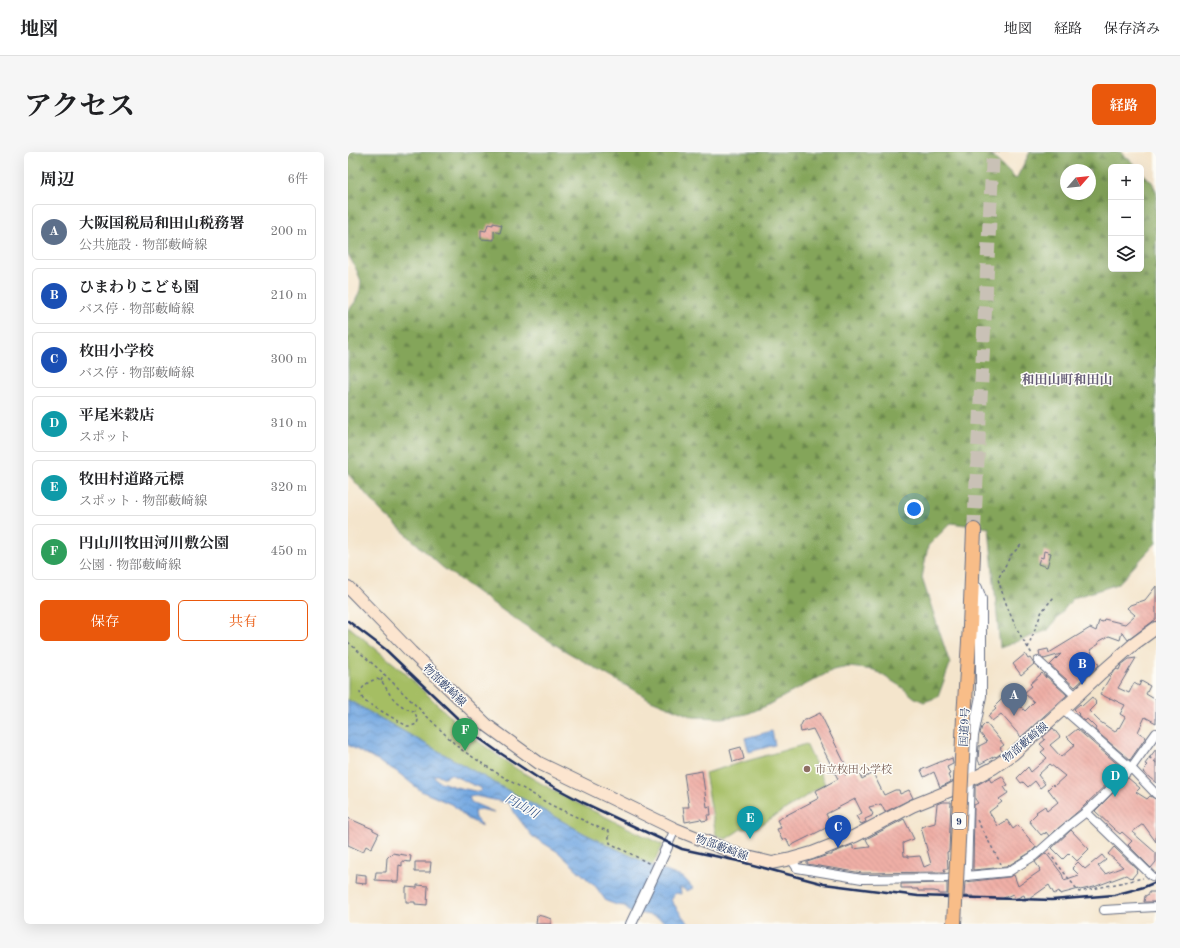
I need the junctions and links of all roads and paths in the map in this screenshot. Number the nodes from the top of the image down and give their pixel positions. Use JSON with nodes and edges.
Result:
{"nodes":[{"id":1,"x":974,"y":530,"type":"tunnel mouth"},
{"id":2,"x":1021,"y":545,"type":"dead end"},
{"id":3,"x":348,"y":587,"type":"edge"},
{"id":4,"x":971,"y":588,"type":"junction"},
{"id":5,"x":1054,"y":597,"type":"dead end"},
{"id":6,"x":1156,"y":628,"type":"edge"},
{"id":7,"x":348,"y":642,"type":"edge"},
{"id":8,"x":1028,"y":648,"type":"junction"},
{"id":9,"x":1038,"y":661,"type":"joint"},
{"id":10,"x":384,"y":674,"type":"junction"},
{"id":11,"x":381,"y":681,"type":"junction"},
{"id":12,"x":1076,"y":696,"type":"junction"},
{"id":13,"x":1063,"y":709,"type":"junction"},
{"id":14,"x":1156,"y":733,"type":"edge"},
{"id":15,"x":1142,"y":752,"type":"junction"},
{"id":16,"x":1156,"y":763,"type":"edge"},
{"id":17,"x":1131,"y":768,"type":"junction"},
{"id":18,"x":970,"y":780,"type":"junction"},
{"id":19,"x":1156,"y":794,"type":"edge"},
{"id":20,"x":968,"y":804,"type":"junction"},
{"id":21,"x":1086,"y":812,"type":"junction"},
{"id":22,"x":675,"y":829,"type":"junction"},
{"id":23,"x":667,"y":847,"type":"joint"},
{"id":24,"x":1044,"y":847,"type":"junction"},
{"id":25,"x":791,"y":860,"type":"junction"},
{"id":26,"x":652,"y":864,"type":"dead end"},
{"id":27,"x":1005,"y":872,"type":"junction"},
{"id":28,"x":967,"y":876,"type":"junction"},
{"id":29,"x":1152,"y":876,"type":"joint"},
{"id":30,"x":1156,"y":907,"type":"edge"},
{"id":31,"x":1104,"y":910,"type":"dead end"},
{"id":32,"x":631,"y":924,"type":"edge"},
{"id":33,"x":954,"y":924,"type":"edge"}],
"edges":[{"from":1,"to":4,"type":"highway","name":"国道9号","number":"9"},
{"from":2,"to":8,"type":"path"},
{"from":3,"to":22,"type":"main road","name":"物部藪崎線"},
{"from":4,"to":18,"type":"street"},
{"from":4,"to":33,"type":"highway","name":"国道9号","number":"9","bridge":true},
{"from":5,"to":8,"type":"path"},
{"from":6,"to":12,"type":"main road","name":"物部藪崎線"},
{"from":7,"to":10,"type":"path"},
{"from":8,"to":9,"type":"path"},
{"from":9,"to":12,"type":"street"},
{"from":10,"to":11,"type":"path"},
{"from":10,"to":26,"type":"path"},
{"from":11,"to":11,"type":"path"},
{"from":12,"to":13,"type":"main road","name":"物部藪崎線"},
{"from":13,"to":17,"type":"street"},
{"from":13,"to":18,"type":"main road","name":"物部藪崎線"},
{"from":14,"to":15,"type":"street"},
{"from":15,"to":16,"type":"path"},
{"from":15,"to":17,"type":"street"},
{"from":17,"to":19,"type":"street"},
{"from":17,"to":21,"type":"street"},
{"from":18,"to":20,"type":"street"},
{"from":18,"to":25,"type":"main road","name":"物部藪崎線"},
{"from":20,"to":27,"type":"path"},
{"from":20,"to":28,"type":"street"},
{"from":21,"to":24,"type":"street"},
{"from":21,"to":29,"type":"street"},
{"from":22,"to":23,"type":"street"},
{"from":22,"to":25,"type":"main road","name":"物部藪崎線"},
{"from":23,"to":32,"type":"street"},
{"from":24,"to":27,"type":"street"},
{"from":24,"to":29,"type":"path"},
{"from":25,"to":28,"type":"street"},
{"from":27,"to":28,"type":"street"},
{"from":30,"to":31,"type":"street"}]}
